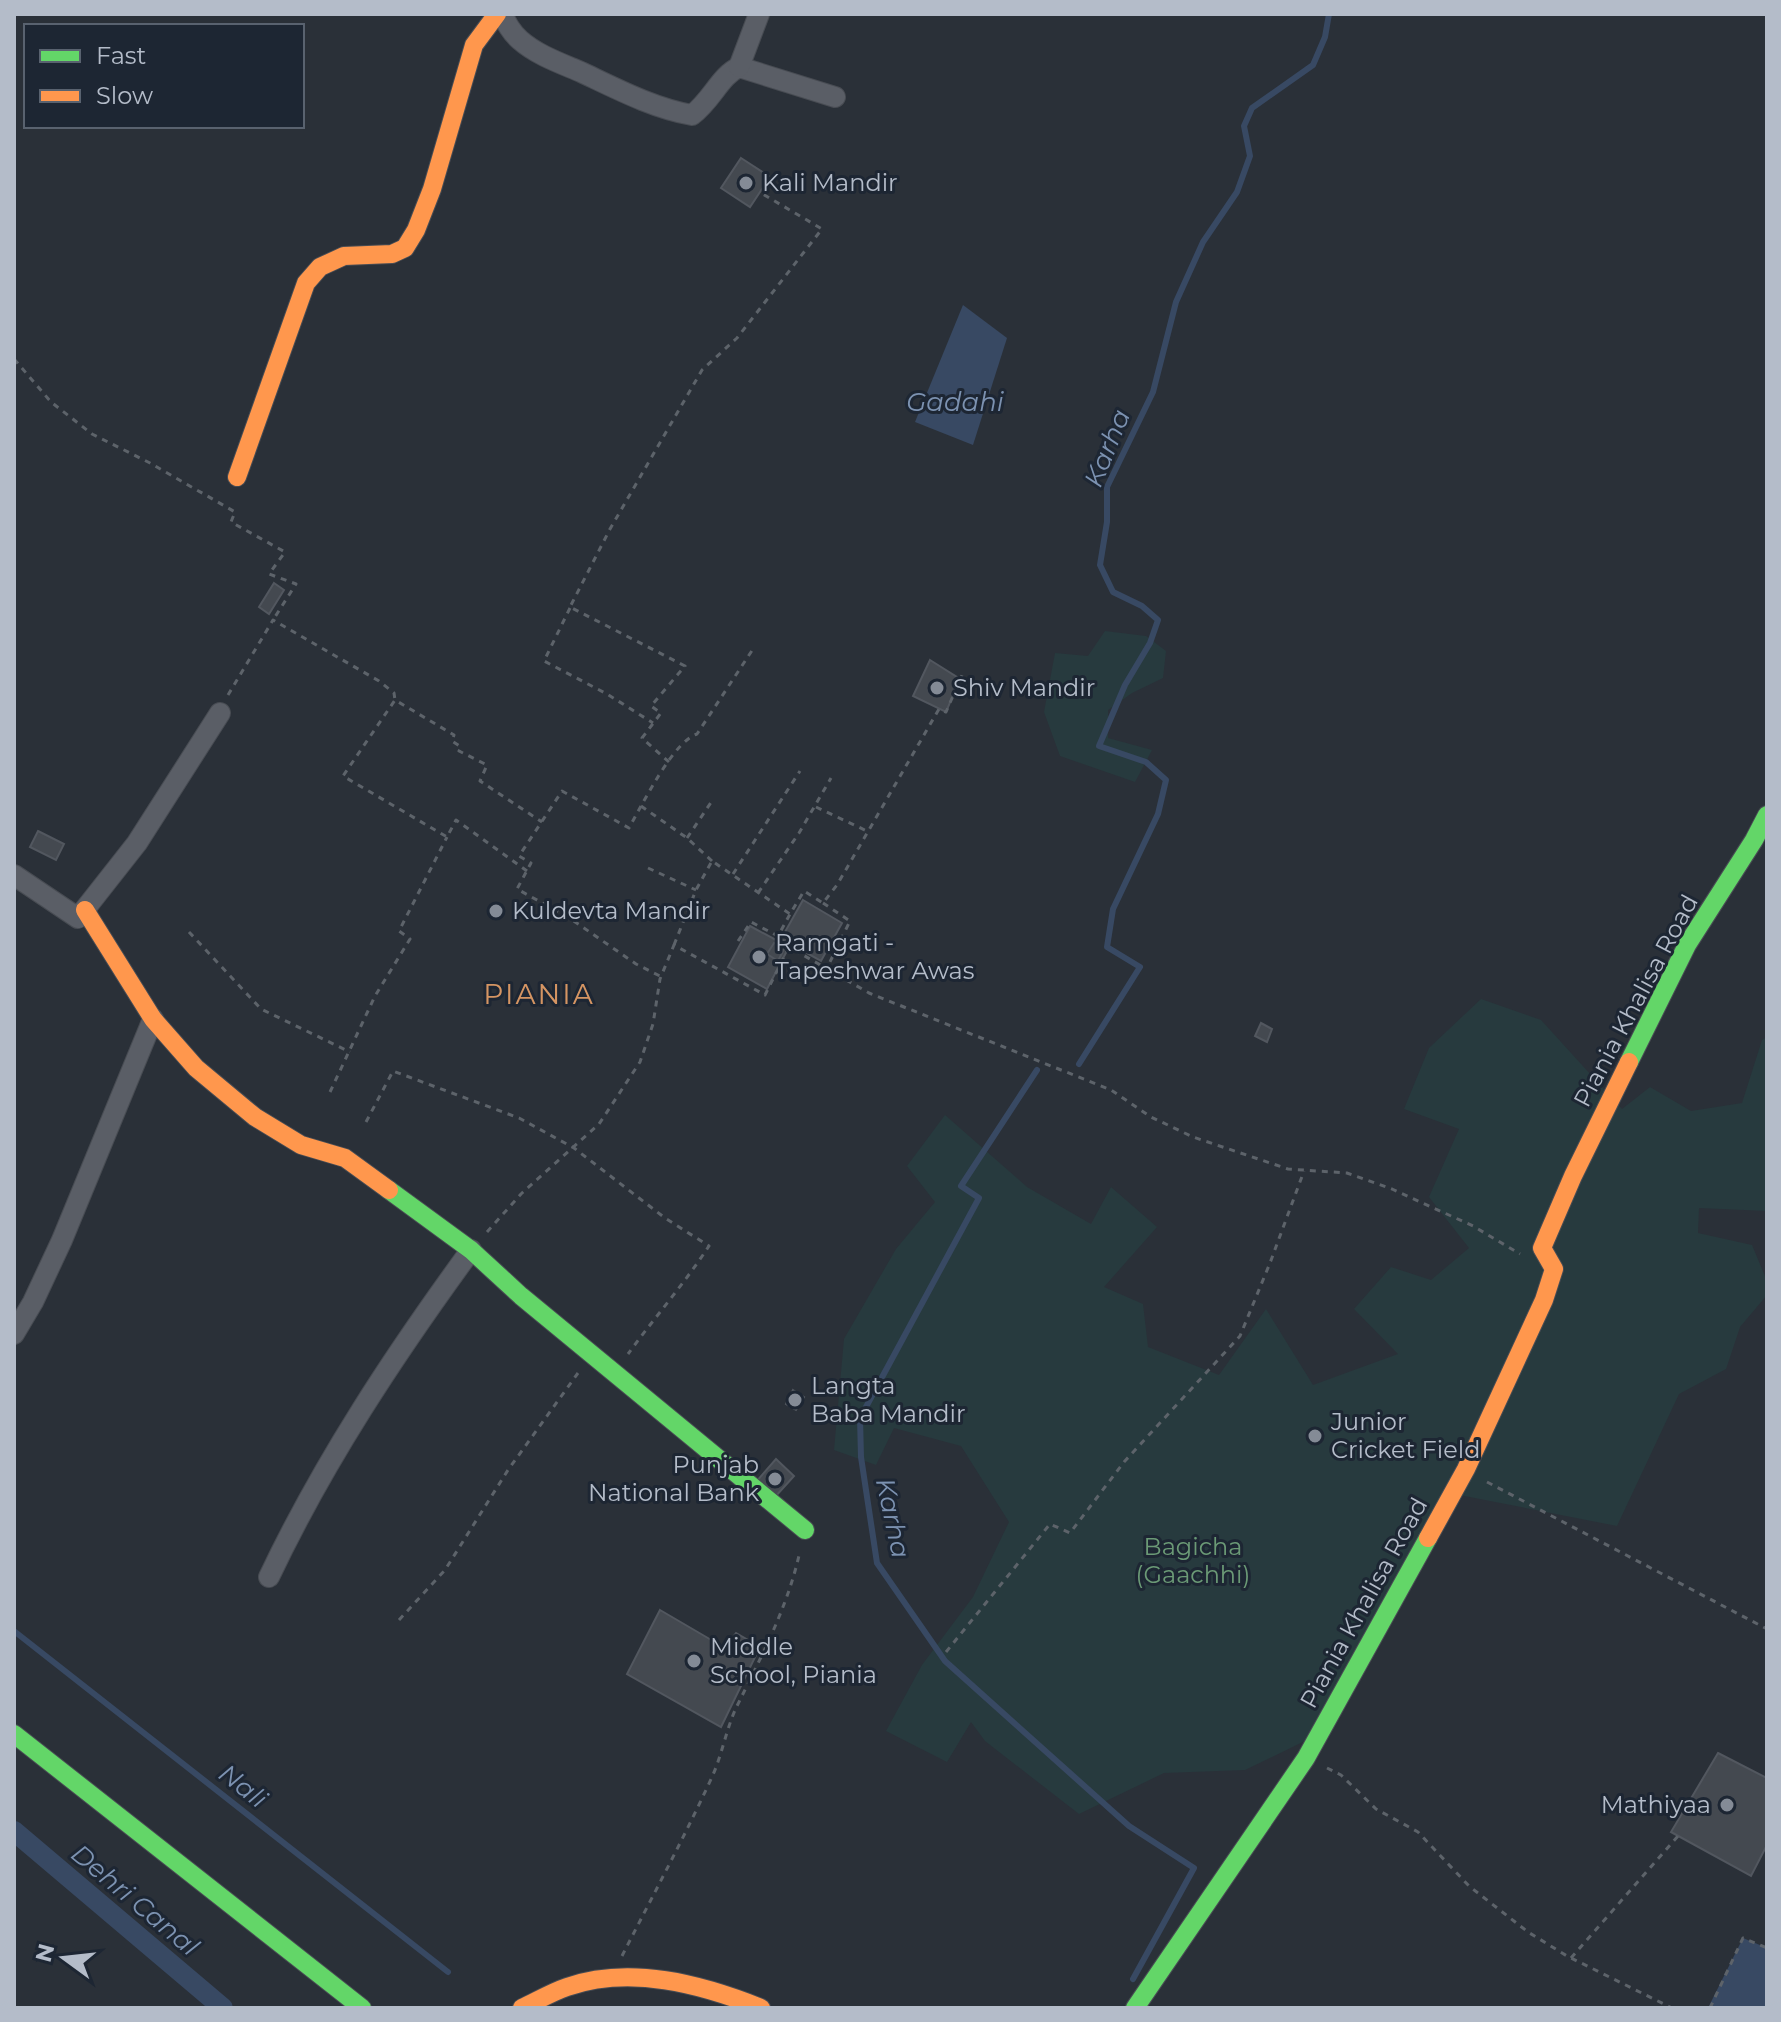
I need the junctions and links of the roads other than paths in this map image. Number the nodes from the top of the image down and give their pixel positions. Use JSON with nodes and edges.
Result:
{"nodes":[{"id":1,"x":500,"y":14,"type":"edge"},
{"id":2,"x":759,"y":14,"type":"edge"},
{"id":3,"x":739,"y":67,"type":"junction"},
{"id":4,"x":835,"y":97,"type":"dead end"},
{"id":5,"x":237,"y":477,"type":"dead end"},
{"id":6,"x":220,"y":713,"type":"road end"},
{"id":7,"x":1767,"y":815,"type":"edge"},
{"id":8,"x":14,"y":875,"type":"edge"},
{"id":9,"x":85,"y":910,"type":"junction"},
{"id":10,"x":153,"y":1019,"type":"junction"},
{"id":11,"x":471,"y":1250,"type":"junction"},
{"id":12,"x":14,"y":1334,"type":"edge"},
{"id":13,"x":805,"y":1530,"type":"road end"},
{"id":14,"x":269,"y":1577,"type":"dead end"},
{"id":15,"x":14,"y":1734,"type":"edge"},
{"id":16,"x":362,"y":2008,"type":"edge"},
{"id":17,"x":522,"y":2008,"type":"edge"},
{"id":18,"x":761,"y":2008,"type":"edge"},
{"id":19,"x":1135,"y":2008,"type":"edge"}],
"edges":[{"from":1,"to":3,"type":"street"},
{"from":1,"to":5,"type":"street"},
{"from":2,"to":3,"type":"street"},
{"from":3,"to":4,"type":"street"},
{"from":6,"to":9,"type":"street"},
{"from":7,"to":19,"type":"street","name":"Piania Khalisa Road"},
{"from":8,"to":9,"type":"street"},
{"from":9,"to":10,"type":"street"},
{"from":10,"to":11,"type":"street"},
{"from":10,"to":12,"type":"street"},
{"from":11,"to":13,"type":"street"},
{"from":11,"to":14,"type":"street"},
{"from":15,"to":16,"type":"street"},
{"from":17,"to":18,"type":"street"}]}
